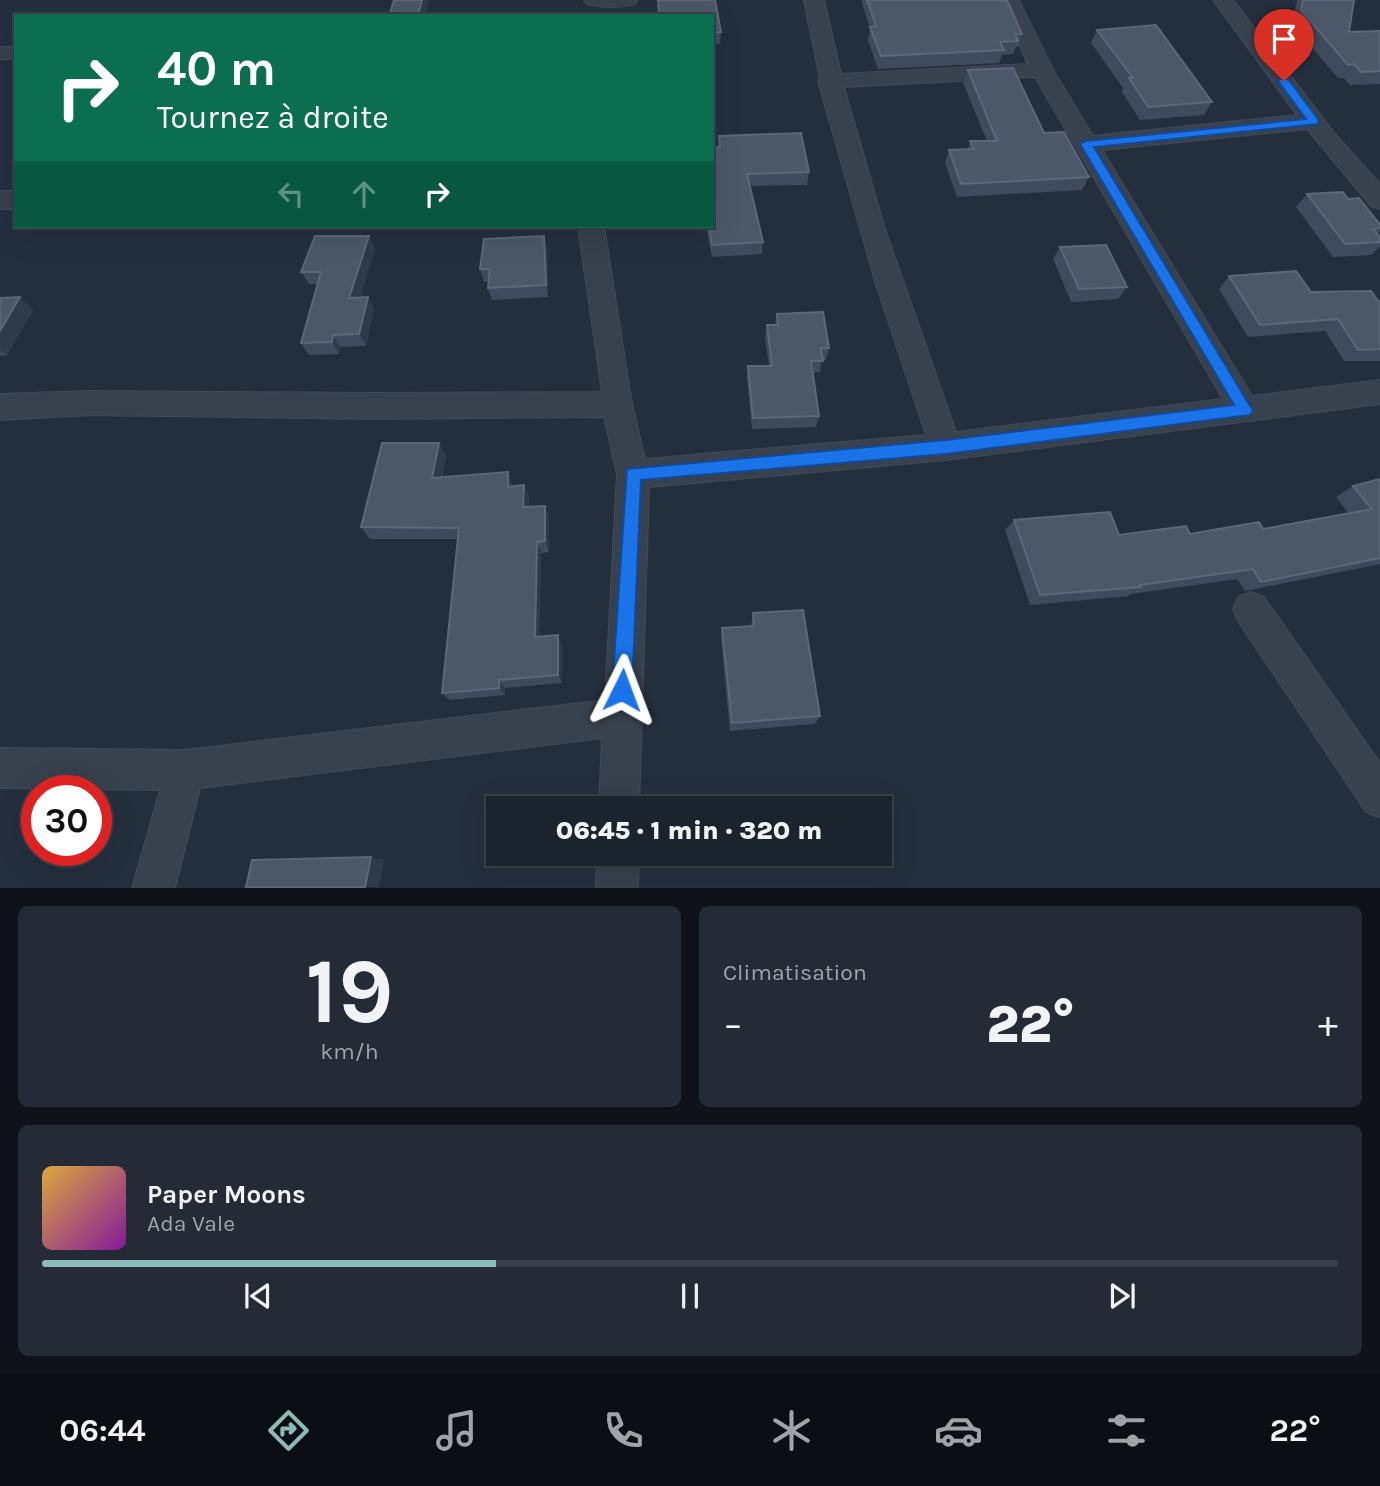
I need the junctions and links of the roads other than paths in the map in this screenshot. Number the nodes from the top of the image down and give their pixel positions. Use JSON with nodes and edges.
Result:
{"nodes":[{"id":1,"x":594,"y":0,"type":"edge"},
{"id":2,"x":628,"y":0,"type":"edge"},
{"id":3,"x":814,"y":0,"type":"edge"},
{"id":4,"x":1009,"y":0,"type":"edge"},
{"id":5,"x":1223,"y":0,"type":"edge"},
{"id":6,"x":1042,"y":70,"type":"junction"},
{"id":7,"x":829,"y":81,"type":"junction"},
{"id":8,"x":1314,"y":121,"type":"junction"},
{"id":9,"x":1086,"y":144,"type":"junction"},
{"id":10,"x":1380,"y":200,"type":"edge"},
{"id":11,"x":591,"y":228,"type":"edge"},
{"id":12,"x":1380,"y":392,"type":"edge"},
{"id":13,"x":617,"y":404,"type":"junction"},
{"id":14,"x":0,"y":407,"type":"edge"},
{"id":15,"x":1245,"y":410,"type":"junction"},
{"id":16,"x":946,"y":447,"type":"junction"},
{"id":17,"x":633,"y":474,"type":"junction"},
{"id":18,"x":1251,"y":609,"type":"dead end"},
{"id":19,"x":621,"y":717,"type":"junction"},
{"id":20,"x":0,"y":768,"type":"edge"},
{"id":21,"x":185,"y":770,"type":"junction"},
{"id":22,"x":619,"y":796,"type":"edge"},
{"id":23,"x":1380,"y":798,"type":"edge"},
{"id":24,"x":618,"y":866,"type":"edge"},
{"id":25,"x":153,"y":887,"type":"edge"},
{"id":26,"x":617,"y":887,"type":"edge"}],
"edges":[{"from":1,"to":2,"type":"street"},
{"from":3,"to":7,"type":"street"},
{"from":4,"to":6,"type":"street"},
{"from":5,"to":8,"type":"street"},
{"from":6,"to":7,"type":"street"},
{"from":6,"to":9,"type":"street"},
{"from":7,"to":16,"type":"street"},
{"from":8,"to":9,"type":"street"},
{"from":8,"to":10,"type":"street"},
{"from":9,"to":15,"type":"street"},
{"from":11,"to":13,"type":"street"},
{"from":12,"to":15,"type":"street"},
{"from":13,"to":14,"type":"street"},
{"from":13,"to":17,"type":"street"},
{"from":15,"to":16,"type":"street"},
{"from":16,"to":17,"type":"street"},
{"from":17,"to":19,"type":"street"},
{"from":18,"to":23,"type":"street"},
{"from":19,"to":21,"type":"street"},
{"from":19,"to":22,"type":"street"},
{"from":20,"to":21,"type":"street"},
{"from":21,"to":25,"type":"street"},
{"from":24,"to":26,"type":"street"}]}
